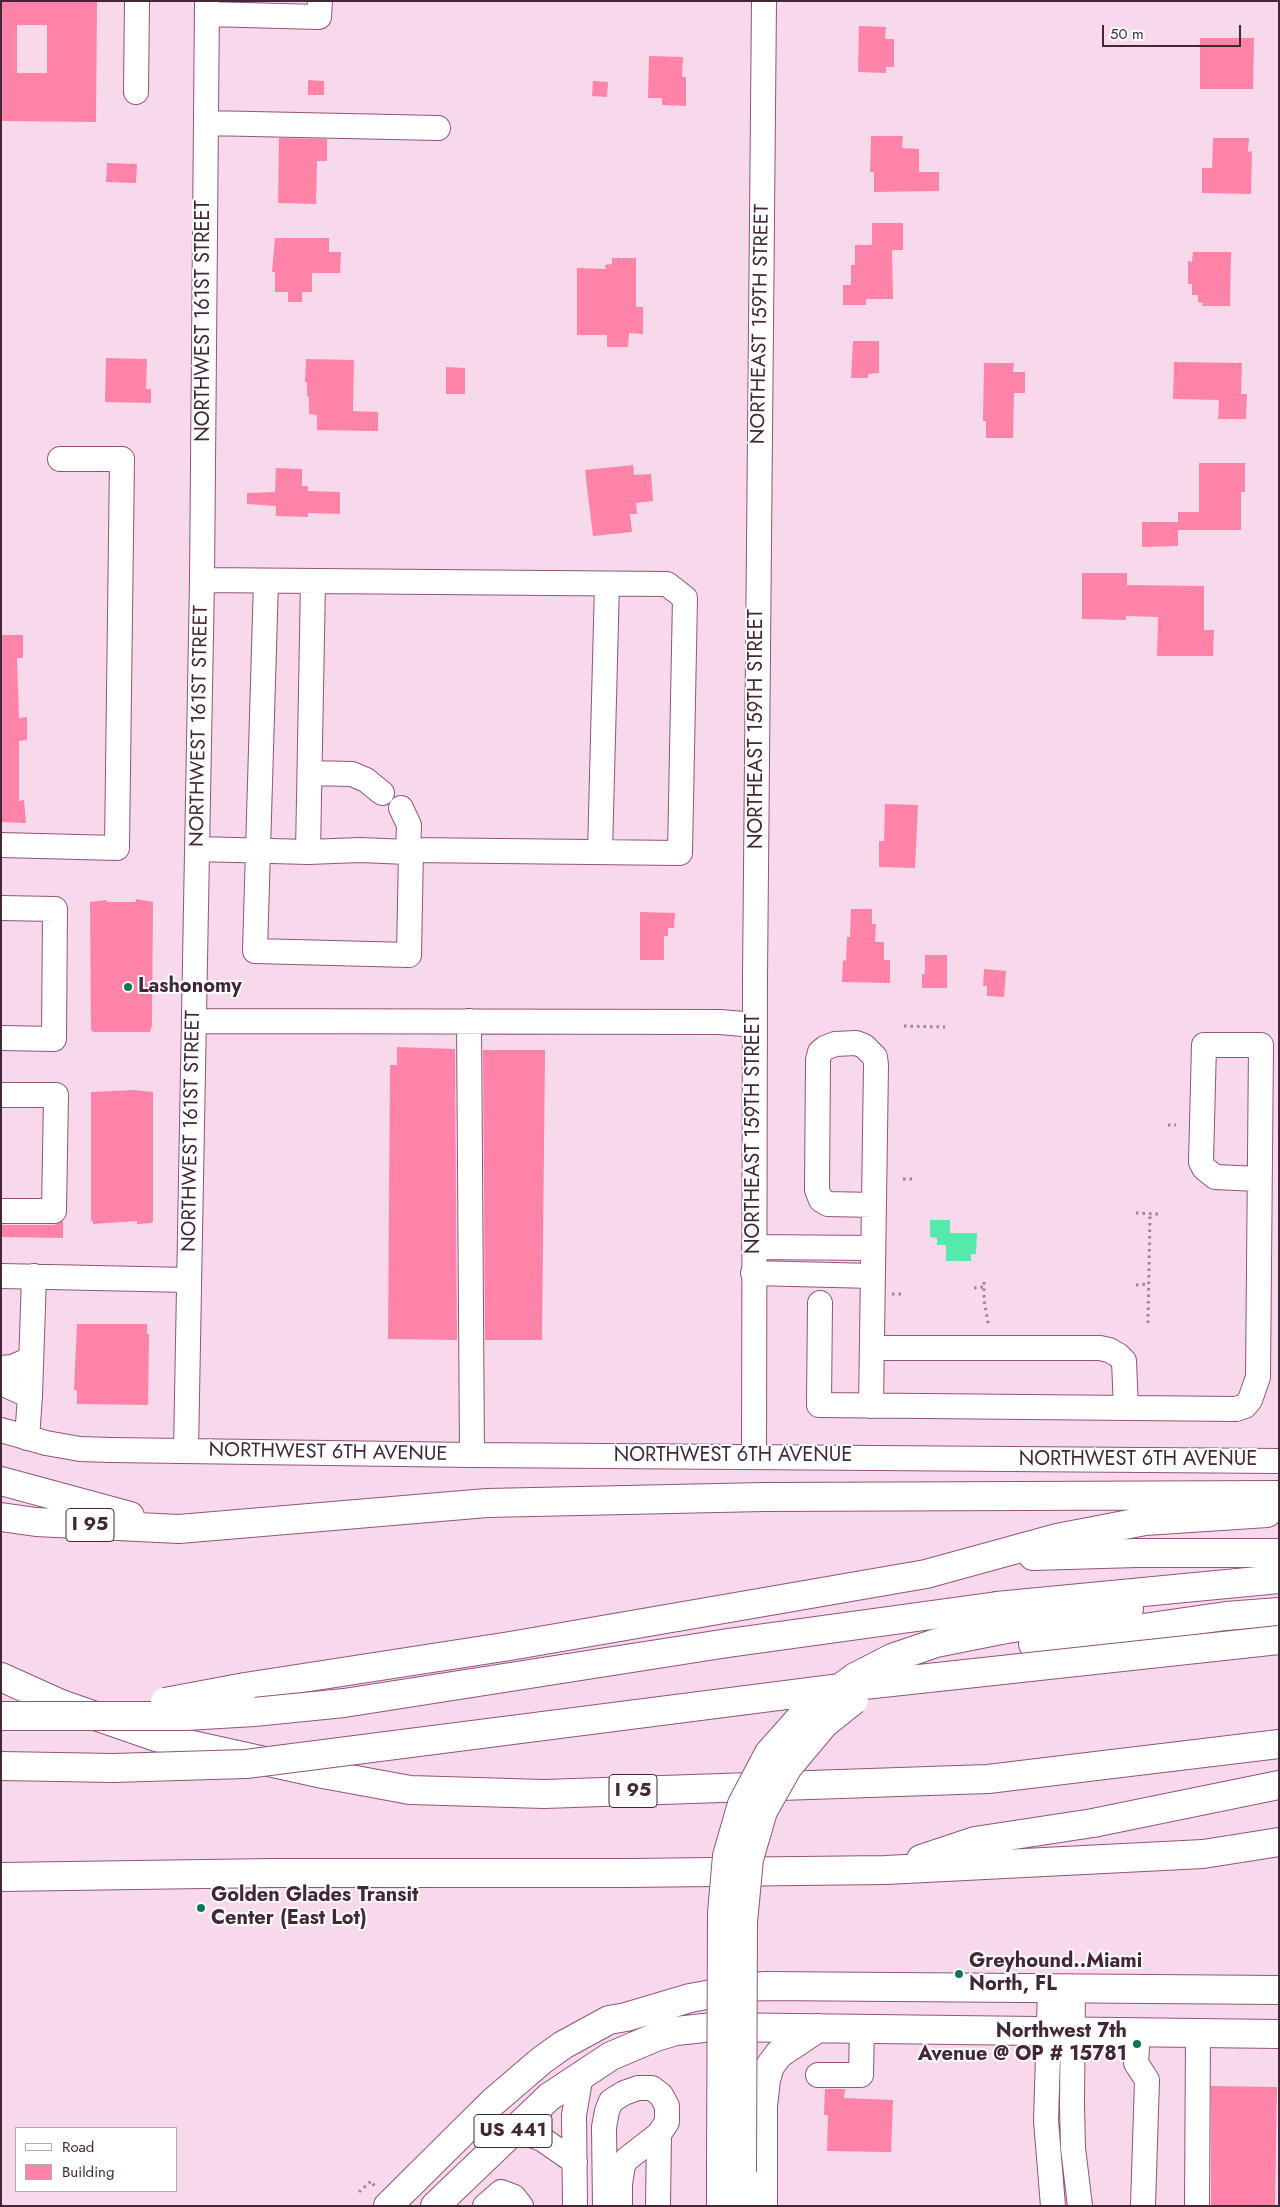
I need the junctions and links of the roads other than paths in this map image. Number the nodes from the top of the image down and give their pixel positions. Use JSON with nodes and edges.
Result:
{"nodes":[{"id":1,"x":137,"y":1,"type":"edge"},
{"id":2,"x":320,"y":1,"type":"edge"},
{"id":3,"x":764,"y":1,"type":"edge"},
{"id":4,"x":207,"y":8,"type":"edge"},
{"id":5,"x":136,"y":92,"type":"dead end"},
{"id":6,"x":206,"y":123,"type":"junction"},
{"id":7,"x":438,"y":128,"type":"dead end"},
{"id":8,"x":60,"y":459,"type":"dead end"},
{"id":9,"x":202,"y":580,"type":"junction"},
{"id":10,"x":266,"y":581,"type":"junction"},
{"id":11,"x":313,"y":582,"type":"junction"},
{"id":12,"x":607,"y":584,"type":"junction"},
{"id":13,"x":311,"y":773,"type":"junction"},
{"id":14,"x":382,"y":793,"type":"dead end"},
{"id":15,"x":401,"y":808,"type":"dead end"},
{"id":16,"x":10,"y":845,"type":"edge"},
{"id":17,"x":198,"y":849,"type":"junction"},
{"id":18,"x":258,"y":850,"type":"junction"},
{"id":19,"x":308,"y":852,"type":"junction"},
{"id":20,"x":600,"y":852,"type":"junction"},
{"id":21,"x":1,"y":908,"type":"edge"},
{"id":22,"x":194,"y":1021,"type":"junction"},
{"id":23,"x":469,"y":1022,"type":"junction"},
{"id":24,"x":755,"y":1025,"type":"junction"},
{"id":25,"x":1,"y":1038,"type":"edge"},
{"id":26,"x":1270,"y":1044,"type":"edge"},
{"id":27,"x":1,"y":1095,"type":"edge"},
{"id":28,"x":1258,"y":1179,"type":"junction"},
{"id":29,"x":874,"y":1205,"type":"junction"},
{"id":30,"x":1,"y":1211,"type":"edge"},
{"id":31,"x":754,"y":1247,"type":"junction"},
{"id":32,"x":873,"y":1248,"type":"junction"},
{"id":33,"x":753,"y":1273,"type":"junction"},
{"id":34,"x":1,"y":1276,"type":"edge"},
{"id":35,"x":34,"y":1276,"type":"junction"},
{"id":36,"x":872,"y":1276,"type":"junction"},
{"id":37,"x":189,"y":1280,"type":"junction"},
{"id":38,"x":820,"y":1302,"type":"dead end"},
{"id":39,"x":872,"y":1348,"type":"junction"},
{"id":40,"x":31,"y":1360,"type":"junction"},
{"id":41,"x":1,"y":1368,"type":"edge"},
{"id":42,"x":1,"y":1383,"type":"edge"},
{"id":43,"x":30,"y":1396,"type":"junction"},
{"id":44,"x":871,"y":1406,"type":"junction"},
{"id":45,"x":1126,"y":1408,"type":"junction"},
{"id":46,"x":1,"y":1430,"type":"edge"},
{"id":47,"x":27,"y":1438,"type":"junction"},
{"id":48,"x":186,"y":1451,"type":"junction"},
{"id":49,"x":472,"y":1455,"type":"junction"},
{"id":50,"x":754,"y":1456,"type":"junction"},
{"id":51,"x":1279,"y":1461,"type":"edge"},
{"id":52,"x":1,"y":1481,"type":"edge"},
{"id":53,"x":1279,"y":1495,"type":"edge"},
{"id":54,"x":1279,"y":1512,"type":"edge"},
{"id":55,"x":1,"y":1517,"type":"edge"},
{"id":56,"x":179,"y":1529,"type":"junction"},
{"id":57,"x":1279,"y":1553,"type":"edge"},
{"id":58,"x":992,"y":1558,"type":"junction"},
{"id":59,"x":1279,"y":1578,"type":"edge"},
{"id":60,"x":1279,"y":1584,"type":"edge"},
{"id":61,"x":1279,"y":1612,"type":"edge"},
{"id":62,"x":1000,"y":1628,"type":"junction"},
{"id":63,"x":1279,"y":1640,"type":"edge"},
{"id":64,"x":1,"y":1677,"type":"edge"},
{"id":65,"x":1,"y":1716,"type":"edge"},
{"id":66,"x":1,"y":1733,"type":"edge"},
{"id":67,"x":1279,"y":1744,"type":"edge"},
{"id":68,"x":1,"y":1766,"type":"edge"},
{"id":69,"x":1279,"y":1785,"type":"edge"},
{"id":70,"x":1279,"y":1842,"type":"edge"},
{"id":71,"x":886,"y":1870,"type":"junction"},
{"id":72,"x":1,"y":1878,"type":"edge"},
{"id":73,"x":1062,"y":1989,"type":"junction"},
{"id":74,"x":1279,"y":1990,"type":"edge"},
{"id":75,"x":675,"y":2002,"type":"junction"},
{"id":76,"x":818,"y":2028,"type":"junction"},
{"id":77,"x":862,"y":2028,"type":"junction"},
{"id":78,"x":1061,"y":2031,"type":"junction"},
{"id":79,"x":1138,"y":2032,"type":"junction"},
{"id":80,"x":1198,"y":2033,"type":"junction"},
{"id":81,"x":1279,"y":2034,"type":"edge"},
{"id":82,"x":581,"y":2075,"type":"junction"},
{"id":83,"x":818,"y":2075,"type":"dead end"},
{"id":84,"x":515,"y":2129,"type":"junction"},
{"id":85,"x":659,"y":2134,"type":"junction"},
{"id":86,"x":574,"y":2162,"type":"junction"},
{"id":87,"x":732,"y":2171,"type":"junction"},
{"id":88,"x":384,"y":2200,"type":"edge"},
{"id":89,"x":444,"y":2201,"type":"edge"},
{"id":90,"x":485,"y":2206,"type":"edge"},
{"id":91,"x":521,"y":2206,"type":"edge"},
{"id":92,"x":574,"y":2206,"type":"edge"},
{"id":93,"x":605,"y":2206,"type":"edge"},
{"id":94,"x":620,"y":2206,"type":"edge"},
{"id":95,"x":658,"y":2206,"type":"edge"},
{"id":96,"x":721,"y":2206,"type":"edge"},
{"id":97,"x":742,"y":2206,"type":"edge"},
{"id":98,"x":763,"y":2206,"type":"edge"},
{"id":99,"x":1053,"y":2206,"type":"edge"},
{"id":100,"x":1080,"y":2206,"type":"edge"},
{"id":101,"x":1143,"y":2206,"type":"edge"},
{"id":102,"x":1197,"y":2206,"type":"edge"}],
"edges":[{"from":1,"to":5,"type":"street"},
{"from":2,"to":4,"type":"street"},
{"from":3,"to":24,"type":"street","name":"NORTHEAST 159TH STREET"},
{"from":4,"to":6,"type":"street","name":"NORTHWEST 161ST STREET"},
{"from":6,"to":7,"type":"street"},
{"from":6,"to":9,"type":"street","name":"NORTHWEST 161ST STREET"},
{"from":8,"to":16,"type":"street"},
{"from":9,"to":10,"type":"street"},
{"from":9,"to":17,"type":"street","name":"NORTHWEST 161ST STREET"},
{"from":10,"to":11,"type":"street"},
{"from":10,"to":18,"type":"street"},
{"from":11,"to":12,"type":"street"},
{"from":11,"to":13,"type":"street"},
{"from":12,"to":20,"type":"street"},
{"from":12,"to":20,"type":"street"},
{"from":13,"to":14,"type":"street"},
{"from":13,"to":19,"type":"street"},
{"from":15,"to":19,"type":"street"},
{"from":17,"to":18,"type":"street"},
{"from":17,"to":22,"type":"street","name":"NORTHWEST 161ST STREET"},
{"from":18,"to":19,"type":"street"},
{"from":18,"to":20,"type":"street"},
{"from":21,"to":25,"type":"street"},
{"from":22,"to":23,"type":"street"},
{"from":22,"to":37,"type":"street","name":"NORTHWEST 161ST STREET"},
{"from":23,"to":24,"type":"street"},
{"from":23,"to":49,"type":"street"},
{"from":24,"to":31,"type":"street","name":"NORTHEAST 159TH STREET"},
{"from":26,"to":28,"type":"street"},
{"from":26,"to":28,"type":"street"},
{"from":27,"to":30,"type":"street"},
{"from":28,"to":45,"type":"street"},
{"from":29,"to":29,"type":"street"},
{"from":29,"to":32,"type":"street"},
{"from":31,"to":32,"type":"street"},
{"from":31,"to":33,"type":"street","name":"NORTHEAST 159TH STREET"},
{"from":32,"to":36,"type":"street"},
{"from":33,"to":36,"type":"street"},
{"from":33,"to":50,"type":"street","name":"NORTHEAST 159TH STREET"},
{"from":34,"to":35,"type":"street"},
{"from":35,"to":37,"type":"street"},
{"from":35,"to":40,"type":"street"},
{"from":36,"to":39,"type":"street"},
{"from":37,"to":48,"type":"street","name":"NORTHWEST 161ST STREET"},
{"from":38,"to":44,"type":"street"},
{"from":39,"to":44,"type":"street"},
{"from":39,"to":45,"type":"street"},
{"from":40,"to":41,"type":"street"},
{"from":40,"to":43,"type":"street"},
{"from":42,"to":43,"type":"street"},
{"from":43,"to":47,"type":"street"},
{"from":44,"to":45,"type":"street"},
{"from":46,"to":47,"type":"street","name":"NORTHWEST 6TH AVENUE"},
{"from":47,"to":48,"type":"street","name":"NORTHWEST 6TH AVENUE"},
{"from":48,"to":49,"type":"street","name":"NORTHWEST 6TH AVENUE"},
{"from":49,"to":50,"type":"street","name":"NORTHWEST 6TH AVENUE"},
{"from":50,"to":51,"type":"street","name":"NORTHWEST 6TH AVENUE"},
{"from":52,"to":56,"type":"main road"},
{"from":53,"to":56,"type":"main road","number":"I 95"},
{"from":54,"to":58,"type":"main road"},
{"from":55,"to":56,"type":"main road","number":"I 95"},
{"from":57,"to":58,"type":"main road"},
{"from":58,"to":66,"type":"main road","bridge":true},
{"from":59,"to":62,"type":"main road"},
{"from":60,"to":62,"type":"main road"},
{"from":61,"to":62,"type":"main road"},
{"from":62,"to":65,"type":"main road","bridge":true},
{"from":62,"to":87,"type":"main road","bridge":true},
{"from":63,"to":68,"type":"main road","bridge":true},
{"from":64,"to":67,"type":"main road","number":"I 95"},
{"from":69,"to":71,"type":"main road"},
{"from":70,"to":71,"type":"main road"},
{"from":71,"to":72,"type":"main road"},
{"from":73,"to":74,"type":"main road","number":"US 441"},
{"from":73,"to":75,"type":"main road","number":"US 441"},
{"from":73,"to":78,"type":"street"},
{"from":75,"to":82,"type":"main road"},
{"from":75,"to":88,"type":"main road","number":"US 441"},
{"from":76,"to":77,"type":"main road","number":"US 441"},
{"from":76,"to":82,"type":"main road","number":"US 441"},
{"from":76,"to":98,"type":"main road"},
{"from":77,"to":78,"type":"main road","number":"US 441"},
{"from":77,"to":83,"type":"street"},
{"from":78,"to":79,"type":"main road","number":"US 441"},
{"from":78,"to":99,"type":"street"},
{"from":78,"to":100,"type":"street"},
{"from":79,"to":80,"type":"main road","number":"US 441"},
{"from":79,"to":101,"type":"street"},
{"from":80,"to":81,"type":"main road","number":"US 441"},
{"from":80,"to":102,"type":"street"},
{"from":82,"to":84,"type":"main road","number":"US 441"},
{"from":82,"to":86,"type":"street"},
{"from":84,"to":86,"type":"street"},
{"from":84,"to":89,"type":"main road","number":"US 441"},
{"from":85,"to":93,"type":"street"},
{"from":85,"to":94,"type":"street"},
{"from":85,"to":95,"type":"street"},
{"from":86,"to":92,"type":"street"},
{"from":87,"to":96,"type":"main road"},
{"from":87,"to":97,"type":"main road"},
{"from":90,"to":91,"type":"street"}]}
